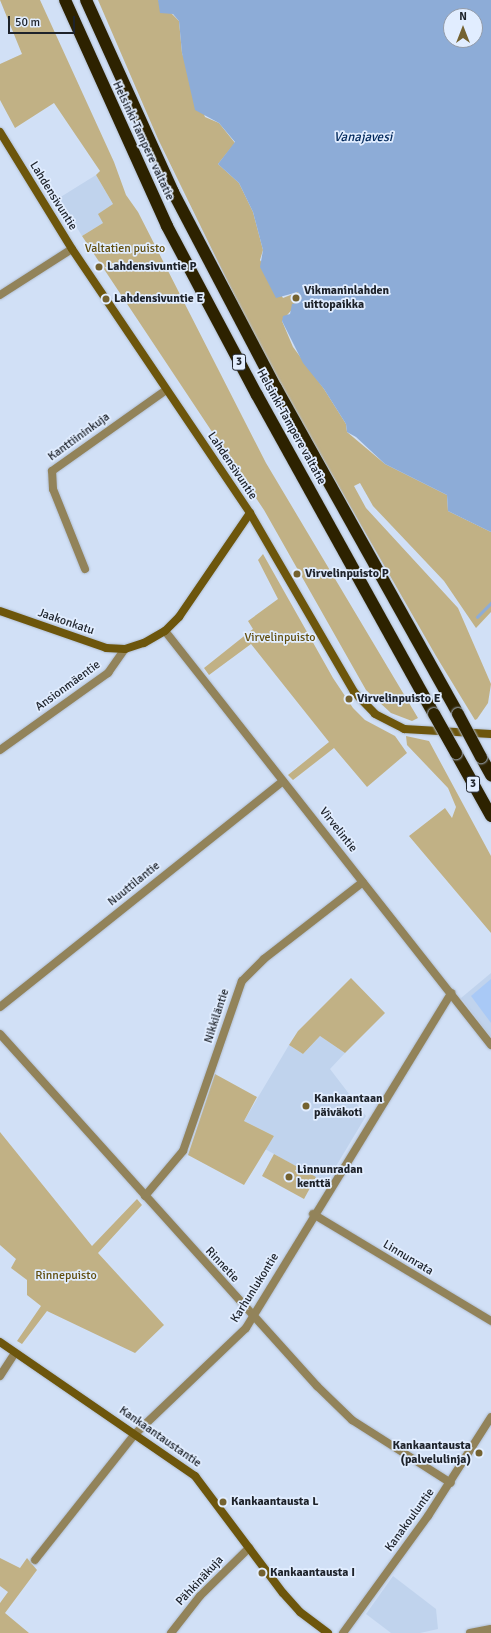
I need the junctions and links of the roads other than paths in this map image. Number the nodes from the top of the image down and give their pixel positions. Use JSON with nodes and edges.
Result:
{"nodes":[{"id":1,"x":65,"y":0,"type":"edge"},
{"id":2,"x":86,"y":0,"type":"edge"},
{"id":3,"x":0,"y":132,"type":"edge"},
{"id":4,"x":72,"y":249,"type":"junction"},
{"id":5,"x":0,"y":295,"type":"edge"},
{"id":6,"x":166,"y":390,"type":"junction"},
{"id":7,"x":250,"y":513,"type":"junction"},
{"id":8,"x":85,"y":569,"type":"dead end"},
{"id":9,"x":0,"y":611,"type":"edge"},
{"id":10,"x":165,"y":631,"type":"junction"},
{"id":11,"x":125,"y":649,"type":"junction"},
{"id":12,"x":491,"y":734,"type":"edge"},
{"id":13,"x":0,"y":750,"type":"edge"},
{"id":14,"x":491,"y":775,"type":"edge"},
{"id":15,"x":284,"y":781,"type":"junction"},
{"id":16,"x":491,"y":816,"type":"edge"},
{"id":17,"x":363,"y":882,"type":"junction"},
{"id":18,"x":451,"y":993,"type":"junction"},
{"id":19,"x":0,"y":1007,"type":"edge"},
{"id":20,"x":0,"y":1034,"type":"edge"},
{"id":21,"x":491,"y":1045,"type":"edge"},
{"id":22,"x":146,"y":1196,"type":"junction"},
{"id":23,"x":313,"y":1214,"type":"junction"},
{"id":24,"x":254,"y":1316,"type":"junction"},
{"id":25,"x":491,"y":1321,"type":"edge"},
{"id":26,"x":0,"y":1342,"type":"edge"},
{"id":27,"x":15,"y":1353,"type":"junction"},
{"id":28,"x":0,"y":1376,"type":"edge"},
{"id":29,"x":491,"y":1417,"type":"edge"},
{"id":30,"x":135,"y":1434,"type":"junction"},
{"id":31,"x":451,"y":1483,"type":"junction"},
{"id":32,"x":249,"y":1548,"type":"junction"},
{"id":33,"x":35,"y":1560,"type":"dead end"},
{"id":34,"x":486,"y":1631,"type":"edge"},
{"id":35,"x":322,"y":1632,"type":"edge"},
{"id":36,"x":171,"y":1633,"type":"edge"},
{"id":37,"x":343,"y":1633,"type":"edge"},
{"id":38,"x":470,"y":1633,"type":"edge"}],
"edges":[{"from":1,"to":16,"type":"highway","name":"Helsinki-Tampere valtatie","number":"3","bridge":true},
{"from":2,"to":14,"type":"highway","name":"Helsinki-Tampere valtatie","number":"3","bridge":true},
{"from":3,"to":4,"type":"main road","name":"Lahdensivuntie"},
{"from":4,"to":5,"type":"street"},
{"from":4,"to":6,"type":"main road","name":"Lahdensivuntie"},
{"from":6,"to":7,"type":"main road","name":"Lahdensivuntie"},
{"from":6,"to":8,"type":"street","name":"Kanttiininkuja"},
{"from":7,"to":10,"type":"main road"},
{"from":7,"to":12,"type":"main road","name":"Lahdensivuntie"},
{"from":9,"to":11,"type":"main road","name":"Jaakonkatu"},
{"from":10,"to":11,"type":"main road"},
{"from":10,"to":15,"type":"street","name":"Virvelintie"},
{"from":11,"to":13,"type":"street","name":"Ansionmäentie"},
{"from":15,"to":17,"type":"street","name":"Virvelintie"},
{"from":15,"to":19,"type":"street","name":"Nuuttilantie"},
{"from":17,"to":18,"type":"street","name":"Virvelintie"},
{"from":17,"to":22,"type":"street","name":"Nikkiläntie"},
{"from":18,"to":21,"type":"street","name":"Virvelintie"},
{"from":18,"to":23,"type":"street","name":"Karhunlukontie"},
{"from":20,"to":22,"type":"street","name":"Rinnetie"},
{"from":22,"to":24,"type":"street","name":"Rinnetie"},
{"from":23,"to":24,"type":"street","name":"Karhunlukontie"},
{"from":23,"to":25,"type":"street","name":"Linnunrata"},
{"from":24,"to":30,"type":"street","name":"Karhunlukontie"},
{"from":24,"to":31,"type":"street","name":"Rinnetie"},
{"from":26,"to":27,"type":"main road","name":"Kankaantaustantie"},
{"from":27,"to":28,"type":"street"},
{"from":27,"to":30,"type":"main road","name":"Kankaantaustantie"},
{"from":29,"to":31,"type":"street","name":"Kanakouluntie"},
{"from":30,"to":32,"type":"main road","name":"Kankaantaustantie"},
{"from":30,"to":33,"type":"street","name":"Karhunlukontie"},
{"from":31,"to":37,"type":"street","name":"Kanakouluntie"},
{"from":32,"to":35,"type":"main road","name":"Kankaantaustantie"},
{"from":32,"to":36,"type":"street","name":"Pähkinäkuja"},
{"from":34,"to":38,"type":"street"}]}
